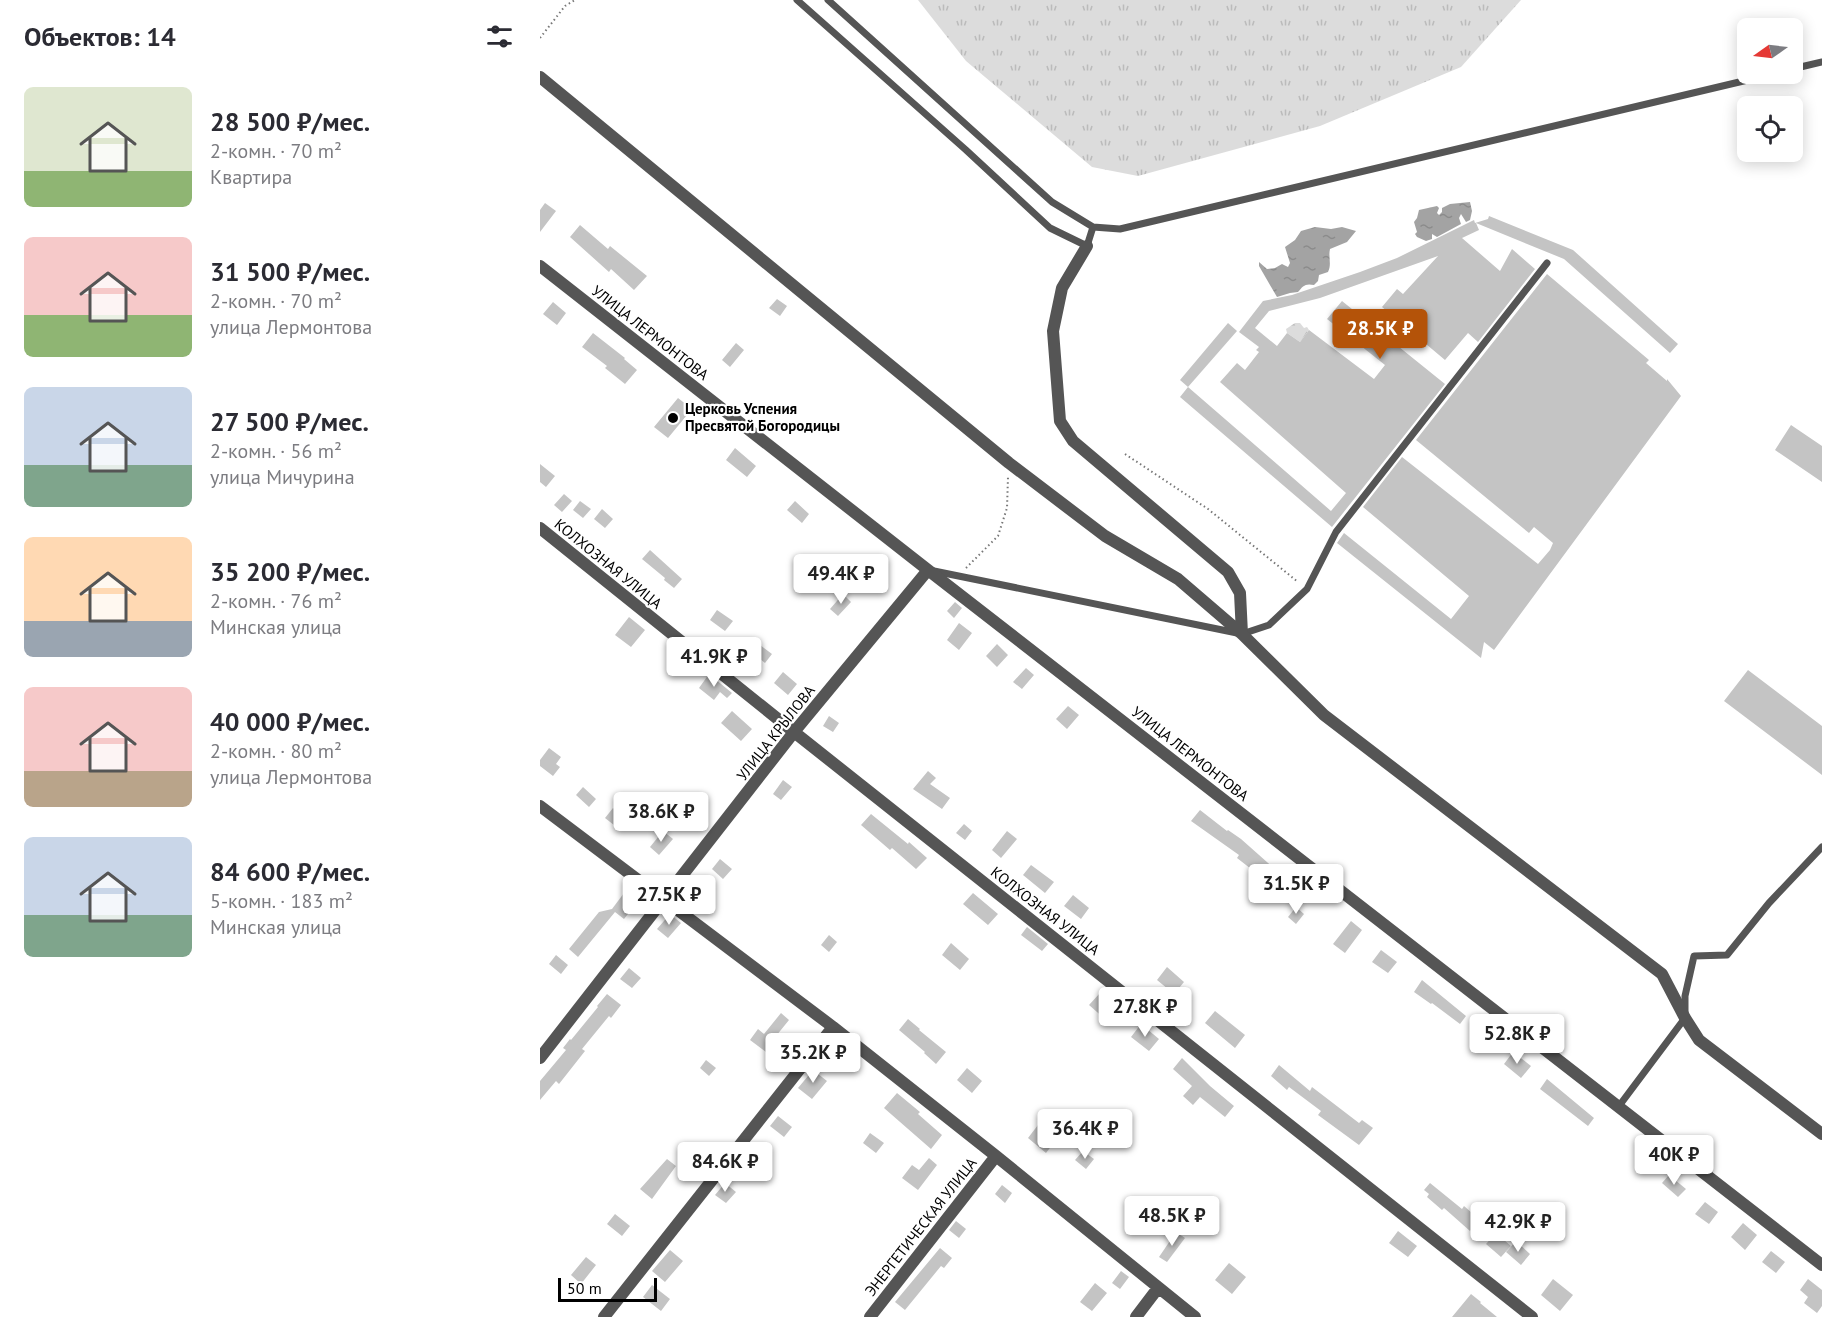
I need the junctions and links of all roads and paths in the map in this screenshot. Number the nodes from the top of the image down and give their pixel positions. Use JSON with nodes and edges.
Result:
{"nodes":[{"id":1,"x":575,"y":0,"type":"edge"},
{"id":2,"x":797,"y":0,"type":"edge"},
{"id":3,"x":828,"y":0,"type":"edge"},
{"id":4,"x":540,"y":38,"type":"edge"},
{"id":5,"x":1822,"y":62,"type":"edge"},
{"id":6,"x":1803,"y":66,"type":"edge"},
{"id":7,"x":540,"y":77,"type":"edge"},
{"id":8,"x":1737,"y":83,"type":"edge"},
{"id":9,"x":1093,"y":227,"type":"junction"},
{"id":10,"x":1086,"y":246,"type":"junction"},
{"id":11,"x":1547,"y":263,"type":"dead end"},
{"id":12,"x":540,"y":266,"type":"edge"},
{"id":13,"x":1125,"y":454,"type":"dead end"},
{"id":14,"x":1008,"y":463,"type":"junction"},
{"id":15,"x":540,"y":528,"type":"edge"},
{"id":16,"x":928,"y":570,"type":"junction"},
{"id":17,"x":958,"y":576,"type":"junction"},
{"id":18,"x":1307,"y":589,"type":"junction"},
{"id":19,"x":1242,"y":634,"type":"junction"},
{"id":20,"x":794,"y":732,"type":"junction"},
{"id":21,"x":540,"y":806,"type":"edge"},
{"id":22,"x":1822,"y":848,"type":"edge"},
{"id":23,"x":665,"y":900,"type":"junction"},
{"id":24,"x":1685,"y":1018,"type":"junction"},
{"id":25,"x":833,"y":1027,"type":"junction"},
{"id":26,"x":540,"y":1058,"type":"edge"},
{"id":27,"x":1619,"y":1106,"type":"junction"},
{"id":28,"x":1822,"y":1134,"type":"edge"},
{"id":29,"x":996,"y":1156,"type":"junction"},
{"id":30,"x":1822,"y":1265,"type":"edge"},
{"id":31,"x":1158,"y":1288,"type":"junction"},
{"id":32,"x":604,"y":1317,"type":"edge"},
{"id":33,"x":870,"y":1317,"type":"edge"},
{"id":34,"x":1136,"y":1317,"type":"edge"},
{"id":35,"x":1194,"y":1317,"type":"edge"},
{"id":36,"x":1532,"y":1317,"type":"edge"}],
"edges":[{"from":1,"to":4,"type":"path"},
{"from":2,"to":10,"type":"lane"},
{"from":3,"to":9,"type":"lane"},
{"from":5,"to":6,"type":"lane"},
{"from":7,"to":14,"type":"street"},
{"from":8,"to":9,"type":"lane"},
{"from":9,"to":10,"type":"lane"},
{"from":10,"to":19,"type":"street"},
{"from":11,"to":18,"type":"lane"},
{"from":12,"to":16,"type":"street","name":"УЛИЦА ЛЕРМОНТОВА"},
{"from":13,"to":18,"type":"path"},
{"from":14,"to":17,"type":"path"},
{"from":14,"to":19,"type":"street"},
{"from":15,"to":20,"type":"street","name":"КОЛХОЗНАЯ УЛИЦА"},
{"from":16,"to":17,"type":"lane"},
{"from":16,"to":20,"type":"street","name":"УЛИЦА КРЫЛОВА"},
{"from":16,"to":27,"type":"street","name":"УЛИЦА ЛЕРМОНТОВА"},
{"from":17,"to":19,"type":"lane"},
{"from":18,"to":19,"type":"lane"},
{"from":19,"to":24,"type":"street"},
{"from":20,"to":23,"type":"street","name":"УЛИЦА КРЫЛОВА"},
{"from":20,"to":36,"type":"street","name":"КОЛХОЗНАЯ УЛИЦА"},
{"from":21,"to":23,"type":"street"},
{"from":22,"to":24,"type":"lane"},
{"from":23,"to":25,"type":"street"},
{"from":23,"to":26,"type":"street","name":"УЛИЦА КРЫЛОВА"},
{"from":24,"to":27,"type":"lane"},
{"from":24,"to":28,"type":"street"},
{"from":25,"to":29,"type":"street"},
{"from":25,"to":32,"type":"street"},
{"from":27,"to":30,"type":"street","name":"УЛИЦА ЛЕРМОНТОВА"},
{"from":29,"to":31,"type":"street"},
{"from":29,"to":33,"type":"street","name":"ЭНЕРГЕТИЧЕСКАЯ УЛИЦА"},
{"from":31,"to":34,"type":"street"},
{"from":31,"to":35,"type":"street"}]}
